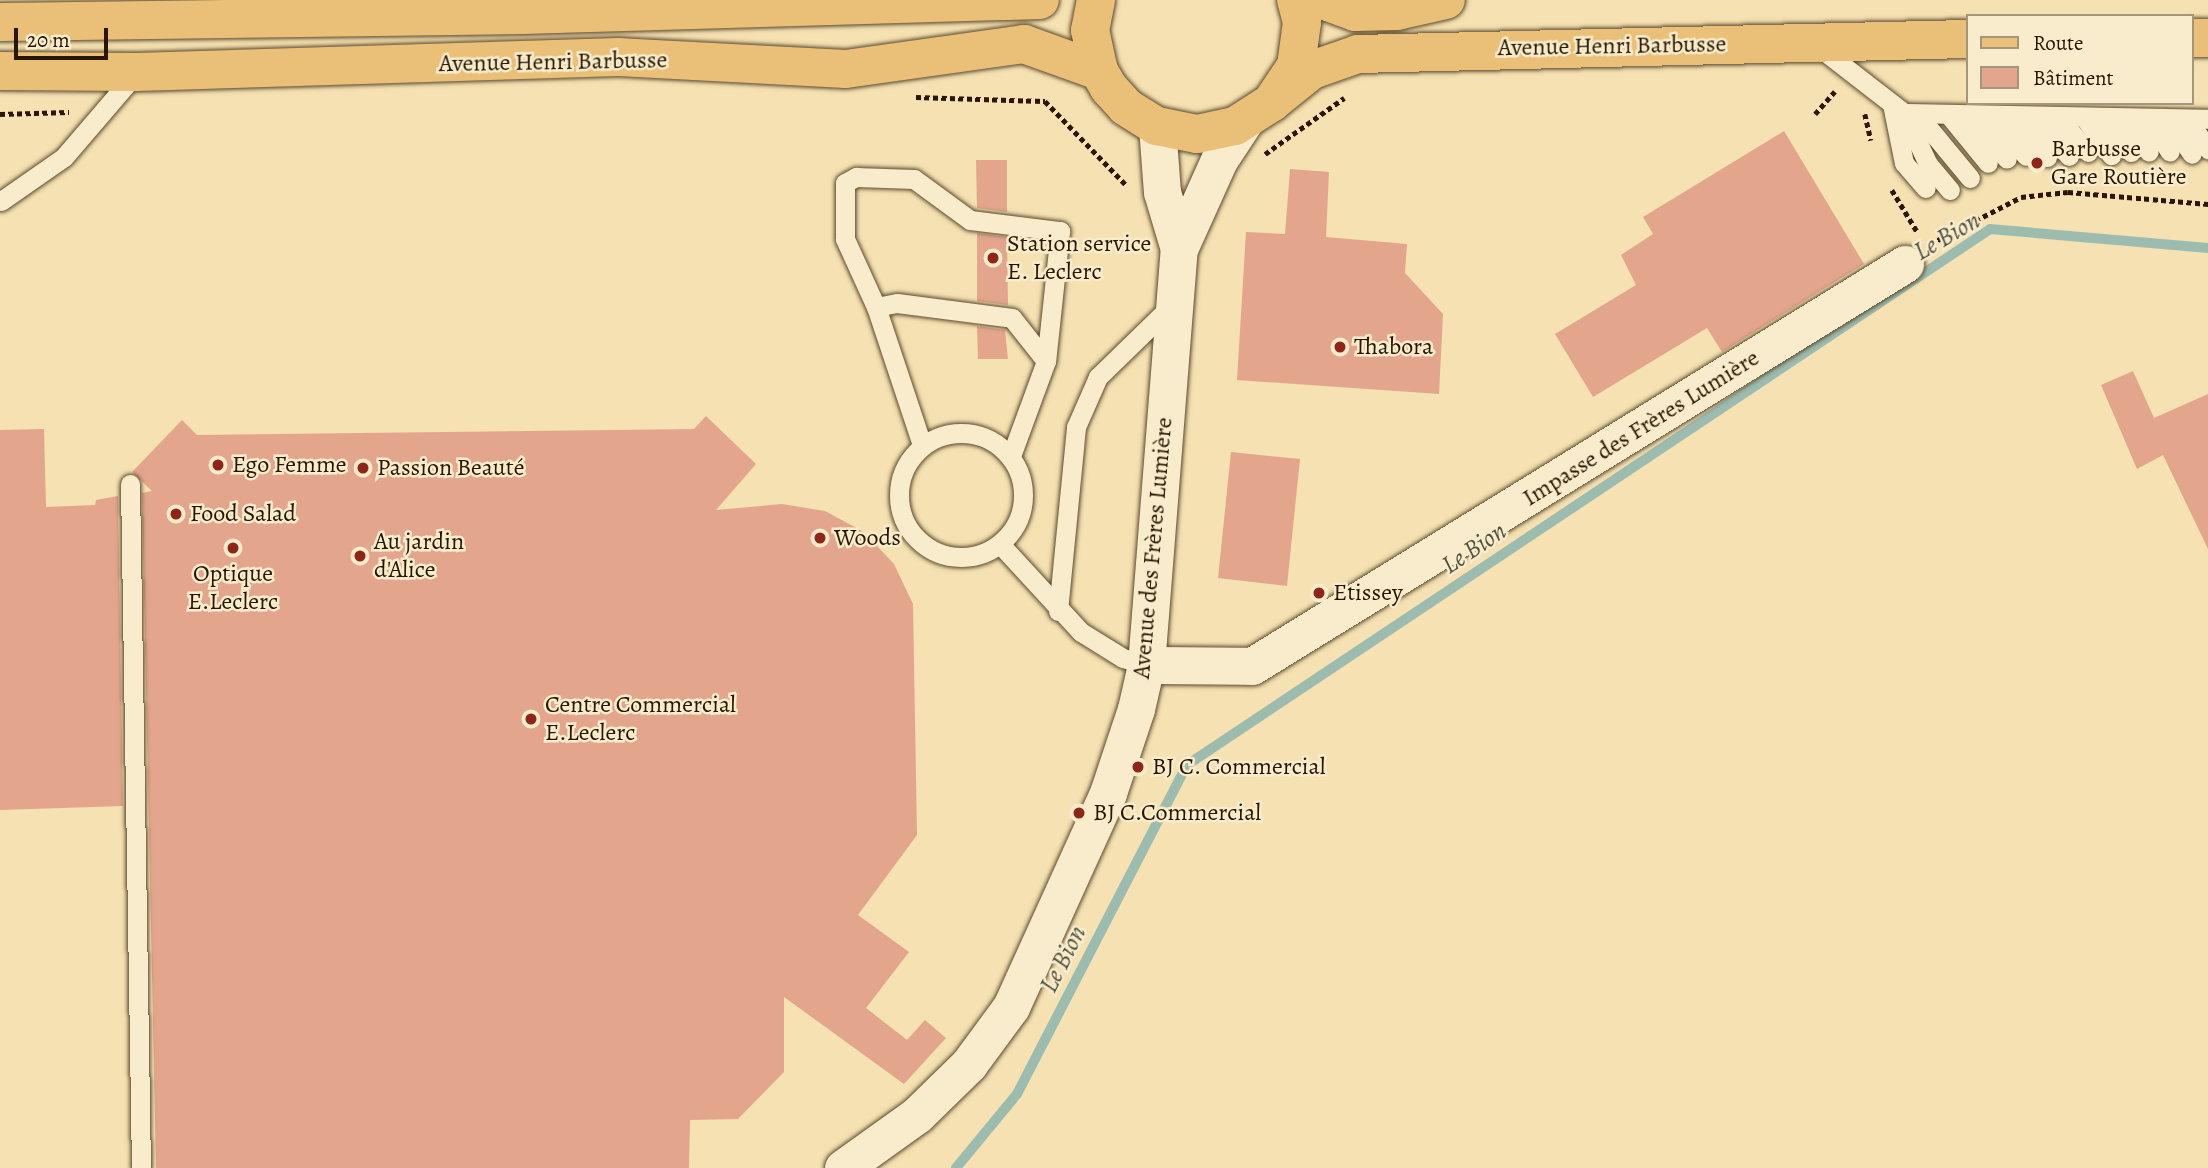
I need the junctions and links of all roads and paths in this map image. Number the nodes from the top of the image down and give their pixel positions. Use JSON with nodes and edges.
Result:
{"nodes":[{"id":1,"x":1040,"y":0,"type":"edge"},
{"id":2,"x":1096,"y":0,"type":"edge"},
{"id":3,"x":1296,"y":0,"type":"edge"},
{"id":4,"x":1322,"y":0,"type":"edge"},
{"id":5,"x":1446,"y":0,"type":"edge"},
{"id":6,"x":148,"y":9,"type":"edge"},
{"id":7,"x":0,"y":22,"type":"edge"},
{"id":8,"x":1966,"y":39,"type":"edge"},
{"id":9,"x":1814,"y":43,"type":"junction"},
{"id":10,"x":0,"y":71,"type":"edge"},
{"id":11,"x":1099,"y":71,"type":"junction"},
{"id":12,"x":137,"y":72,"type":"junction"},
{"id":13,"x":1350,"y":93,"type":"dead end"},
{"id":14,"x":912,"y":97,"type":"dead end"},
{"id":15,"x":106,"y":109,"type":"junction"},
{"id":16,"x":1904,"y":110,"type":"junction"},
{"id":17,"x":1258,"y":111,"type":"junction"},
{"id":18,"x":0,"y":114,"type":"edge"},
{"id":19,"x":1948,"y":114,"type":"junction"},
{"id":20,"x":1970,"y":115,"type":"junction"},
{"id":21,"x":1992,"y":115,"type":"junction"},
{"id":22,"x":2012,"y":116,"type":"junction"},
{"id":23,"x":2034,"y":116,"type":"junction"},
{"id":24,"x":2058,"y":117,"type":"junction"},
{"id":25,"x":2084,"y":117,"type":"junction"},
{"id":26,"x":2106,"y":117,"type":"junction"},
{"id":27,"x":2127,"y":118,"type":"junction"},
{"id":28,"x":2148,"y":118,"type":"junction"},
{"id":29,"x":2178,"y":119,"type":"junction"},
{"id":30,"x":2208,"y":119,"type":"edge"},
{"id":31,"x":1157,"y":126,"type":"junction"},
{"id":32,"x":2170,"y":152,"type":"dead end"},
{"id":33,"x":2200,"y":152,"type":"edge"},
{"id":34,"x":2130,"y":153,"type":"junction"},
{"id":35,"x":1263,"y":155,"type":"dead end"},
{"id":36,"x":2026,"y":156,"type":"dead end"},
{"id":37,"x":2047,"y":157,"type":"dead end"},
{"id":38,"x":1970,"y":178,"type":"dead end"},
{"id":39,"x":1926,"y":188,"type":"dead end"},
{"id":40,"x":1950,"y":190,"type":"dead end"},
{"id":41,"x":1162,"y":192,"type":"junction"},
{"id":42,"x":0,"y":202,"type":"edge"},
{"id":43,"x":2208,"y":204,"type":"edge"},
{"id":44,"x":1179,"y":249,"type":"junction"},
{"id":45,"x":1905,"y":264,"type":"joint"},
{"id":46,"x":1174,"y":303,"type":"junction"},
{"id":47,"x":876,"y":307,"type":"junction"},
{"id":48,"x":1046,"y":361,"type":"junction"},
{"id":49,"x":922,"y":445,"type":"junction"},
{"id":50,"x":1010,"y":456,"type":"junction"},
{"id":51,"x":130,"y":484,"type":"dead end"},
{"id":52,"x":1000,"y":544,"type":"junction"},
{"id":53,"x":1058,"y":611,"type":"junction"},
{"id":54,"x":1146,"y":665,"type":"junction"},
{"id":55,"x":141,"y":1168,"type":"edge"},
{"id":56,"x":844,"y":1168,"type":"edge"}],
"edges":[{"from":1,"to":6,"type":"main road","name":"Avenue Henri Barbusse"},
{"from":2,"to":11,"type":"main road"},
{"from":3,"to":17,"type":"main road"},
{"from":4,"to":5,"type":"main road"},
{"from":6,"to":7,"type":"main road","name":"Avenue Henri Barbusse"},
{"from":8,"to":9,"type":"main road","name":"Avenue Henri Barbusse"},
{"from":9,"to":16,"type":"lane"},
{"from":9,"to":17,"type":"main road","name":"Avenue Henri Barbusse"},
{"from":10,"to":12,"type":"main road","name":"Avenue Henri Barbusse"},
{"from":11,"to":12,"type":"main road","name":"Avenue Henri Barbusse"},
{"from":11,"to":31,"type":"main road"},
{"from":12,"to":15,"type":"lane"},
{"from":13,"to":35,"type":"path"},
{"from":14,"to":41,"type":"path"},
{"from":15,"to":18,"type":"path"},
{"from":15,"to":42,"type":"lane"},
{"from":16,"to":19,"type":"lane"},
{"from":16,"to":38,"type":"lane"},
{"from":16,"to":39,"type":"lane"},
{"from":16,"to":40,"type":"lane"},
{"from":17,"to":31,"type":"main road","name":"Avenue Henri Barbusse"},
{"from":17,"to":44,"type":"street","name":"Avenue des Frères Lumière"},
{"from":19,"to":20,"type":"lane"},
{"from":19,"to":20,"type":"lane"},
{"from":20,"to":21,"type":"lane"},
{"from":21,"to":22,"type":"lane"},
{"from":21,"to":36,"type":"lane"},
{"from":22,"to":23,"type":"lane"},
{"from":22,"to":37,"type":"lane"},
{"from":23,"to":24,"type":"lane"},
{"from":23,"to":24,"type":"lane"},
{"from":24,"to":25,"type":"lane"},
{"from":25,"to":26,"type":"lane"},
{"from":25,"to":34,"type":"lane"},
{"from":26,"to":27,"type":"lane"},
{"from":26,"to":34,"type":"lane"},
{"from":27,"to":28,"type":"lane"},
{"from":27,"to":34,"type":"lane"},
{"from":28,"to":29,"type":"lane"},
{"from":28,"to":32,"type":"lane"},
{"from":29,"to":30,"type":"lane"},
{"from":29,"to":33,"type":"lane"},
{"from":31,"to":41,"type":"street","name":"Avenue des Frères Lumière"},
{"from":41,"to":44,"type":"street","name":"Avenue des Frères Lumière"},
{"from":43,"to":45,"type":"path"},
{"from":44,"to":46,"type":"street","name":"Avenue des Frères Lumière"},
{"from":45,"to":54,"type":"street","name":"Impasse des Frères Lumière"},
{"from":46,"to":53,"type":"lane"},
{"from":46,"to":54,"type":"street","name":"Avenue des Frères Lumière"},
{"from":47,"to":48,"type":"lane"},
{"from":47,"to":48,"type":"lane"},
{"from":47,"to":49,"type":"lane"},
{"from":48,"to":50,"type":"lane"},
{"from":49,"to":50,"type":"lane"},
{"from":49,"to":52,"type":"lane"},
{"from":50,"to":52,"type":"lane"},
{"from":51,"to":55,"type":"lane"},
{"from":52,"to":53,"type":"lane"},
{"from":53,"to":54,"type":"lane"},
{"from":54,"to":56,"type":"street","name":"Avenue des Frères Lumière"}]}
